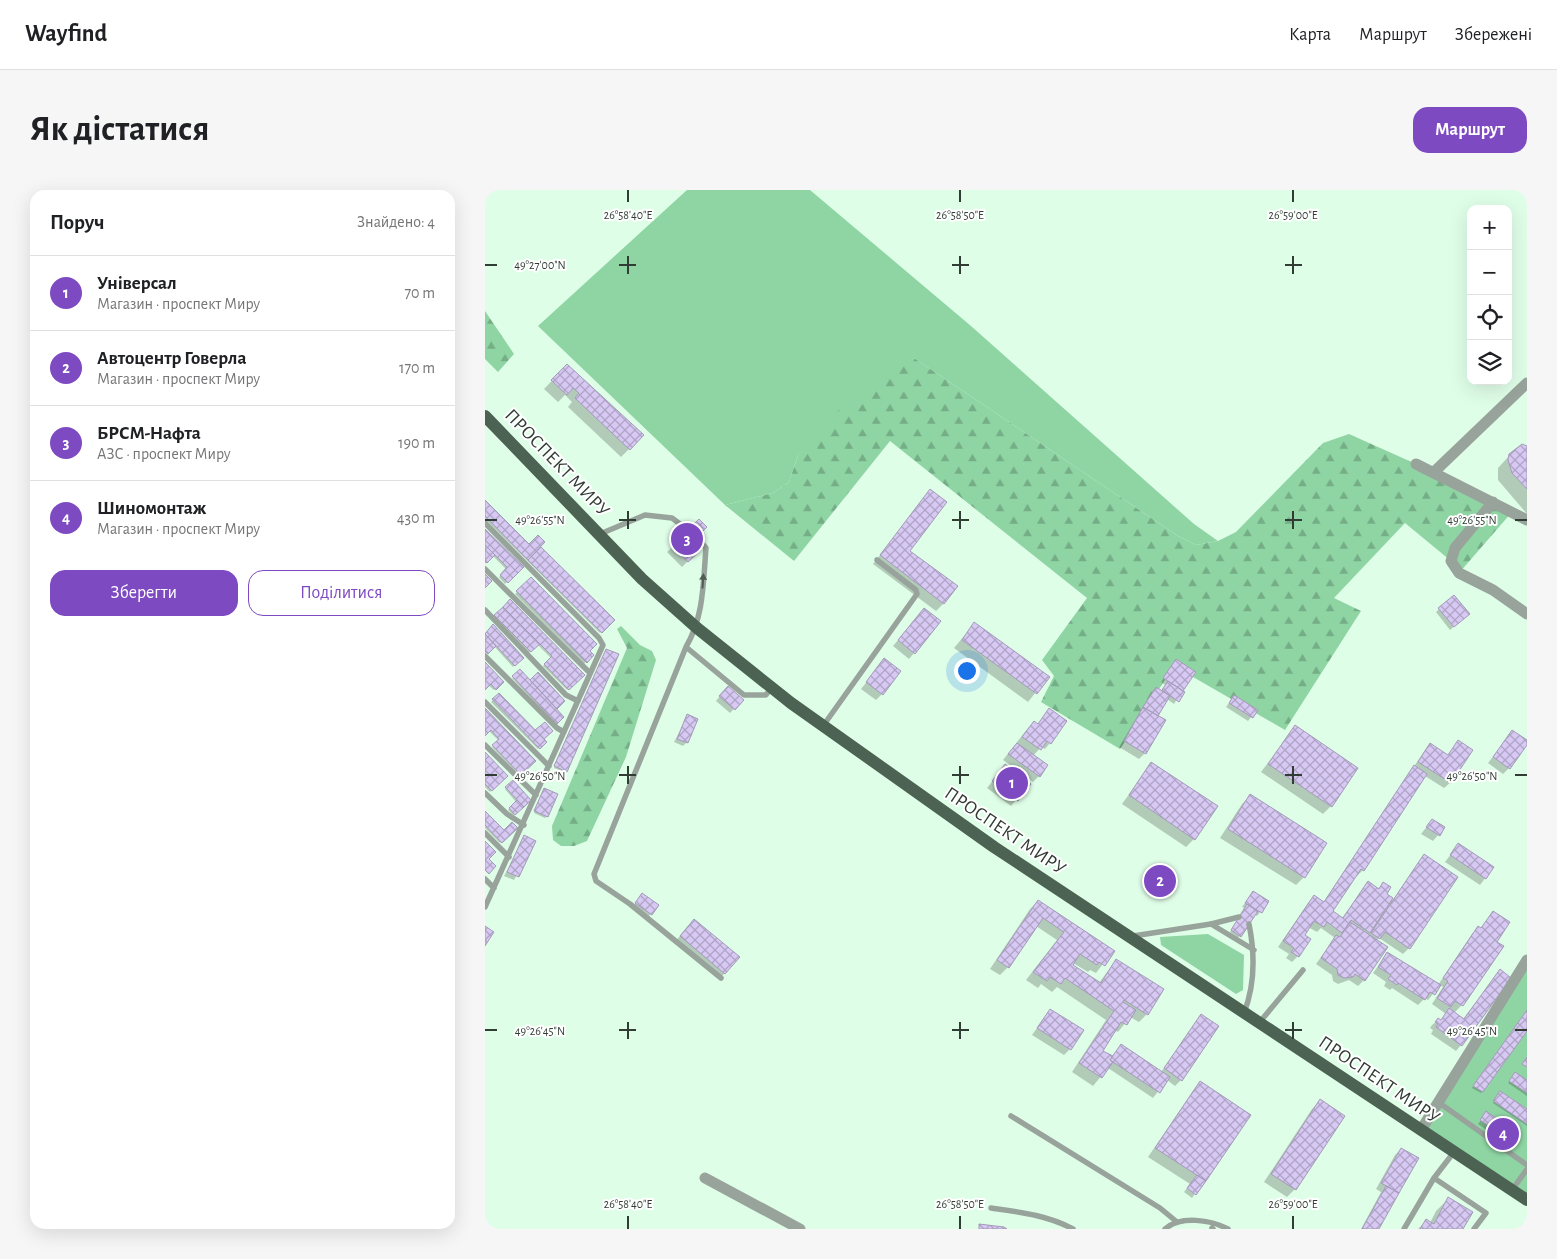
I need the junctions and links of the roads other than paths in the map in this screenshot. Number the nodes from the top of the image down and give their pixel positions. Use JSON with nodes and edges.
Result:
{"nodes":[{"id":1,"x":1527,"y":383,"type":"edge"},
{"id":2,"x":485,"y":416,"type":"edge"},
{"id":3,"x":1416,"y":464,"type":"dead end"},
{"id":4,"x":1434,"y":472,"type":"junction"},
{"id":5,"x":1493,"y":502,"type":"junction"},
{"id":6,"x":1527,"y":520,"type":"edge"},
{"id":7,"x":485,"y":523,"type":"edge"},
{"id":8,"x":688,"y":530,"type":"dead end"},
{"id":9,"x":599,"y":534,"type":"junction"},
{"id":10,"x":697,"y":537,"type":"dead end"},
{"id":11,"x":877,"y":560,"type":"dead end"},
{"id":12,"x":485,"y":568,"type":"edge"},
{"id":13,"x":485,"y":610,"type":"edge"},
{"id":14,"x":1527,"y":614,"type":"edge"},
{"id":15,"x":697,"y":628,"type":"junction"},
{"id":16,"x":686,"y":647,"type":"junction"},
{"id":17,"x":485,"y":656,"type":"edge"},
{"id":18,"x":590,"y":673,"type":"junction"},
{"id":19,"x":771,"y":688,"type":"junction"},
{"id":20,"x":578,"y":701,"type":"junction"},
{"id":21,"x":485,"y":702,"type":"edge"},
{"id":22,"x":823,"y":726,"type":"junction"},
{"id":23,"x":564,"y":732,"type":"junction"},
{"id":24,"x":485,"y":745,"type":"edge"},
{"id":25,"x":549,"y":766,"type":"junction"},
{"id":26,"x":485,"y":793,"type":"edge"},
{"id":27,"x":537,"y":795,"type":"junction"},
{"id":28,"x":524,"y":825,"type":"junction"},
{"id":29,"x":485,"y":833,"type":"edge"},
{"id":30,"x":509,"y":857,"type":"junction"},
{"id":31,"x":485,"y":879,"type":"edge"},
{"id":32,"x":494,"y":888,"type":"junction"},
{"id":33,"x":485,"y":908,"type":"edge"},
{"id":34,"x":1239,"y":918,"type":"dead end"},
{"id":35,"x":1211,"y":924,"type":"junction"},
{"id":36,"x":1249,"y":924,"type":"dead end"},
{"id":37,"x":1129,"y":936,"type":"junction"},
{"id":38,"x":1254,"y":950,"type":"junction"},
{"id":39,"x":1527,"y":960,"type":"edge"},
{"id":40,"x":1303,"y":970,"type":"dead end"},
{"id":41,"x":721,"y":978,"type":"dead end"},
{"id":42,"x":1245,"y":1013,"type":"junction"},
{"id":43,"x":1259,"y":1023,"type":"junction"},
{"id":44,"x":1438,"y":1102,"type":"junction"},
{"id":45,"x":1011,"y":1116,"type":"dead end"},
{"id":46,"x":1421,"y":1130,"type":"junction"},
{"id":47,"x":1454,"y":1152,"type":"junction"},
{"id":48,"x":1527,"y":1165,"type":"edge"},
{"id":49,"x":1527,"y":1169,"type":"edge"},
{"id":50,"x":705,"y":1178,"type":"dead end"},
{"id":51,"x":1434,"y":1178,"type":"junction"},
{"id":52,"x":1512,"y":1190,"type":"junction"},
{"id":53,"x":1527,"y":1200,"type":"edge"},
{"id":54,"x":991,"y":1208,"type":"dead end"},
{"id":55,"x":1177,"y":1222,"type":"junction"},
{"id":56,"x":1216,"y":1223,"type":"junction"},
{"id":57,"x":800,"y":1229,"type":"edge"},
{"id":58,"x":1073,"y":1229,"type":"edge"},
{"id":59,"x":1165,"y":1229,"type":"edge"},
{"id":60,"x":1212,"y":1229,"type":"edge"},
{"id":61,"x":1228,"y":1229,"type":"edge"},
{"id":62,"x":1404,"y":1229,"type":"edge"},
{"id":63,"x":1474,"y":1229,"type":"edge"}],
"edges":[{"from":1,"to":4,"type":"street"},
{"from":2,"to":9,"type":"main road","name":"ПРОСПЕКТ МИРУ"},
{"from":3,"to":4,"type":"street"},
{"from":4,"to":5,"type":"street"},
{"from":5,"to":6,"type":"street"},
{"from":5,"to":14,"type":"street"},
{"from":7,"to":18,"type":"lane"},
{"from":8,"to":9,"type":"lane"},
{"from":9,"to":15,"type":"main road","name":"ПРОСПЕКТ МИРУ"},
{"from":15,"to":10,"type":"lane","one_way":true},
{"from":11,"to":22,"type":"lane"},
{"from":12,"to":18,"type":"lane"},
{"from":13,"to":20,"type":"lane"},
{"from":15,"to":16,"type":"lane"},
{"from":15,"to":19,"type":"main road","name":"ПРОСПЕКТ МИРУ"},
{"from":16,"to":19,"type":"lane"},
{"from":16,"to":41,"type":"lane"},
{"from":17,"to":23,"type":"lane"},
{"from":18,"to":20,"type":"lane"},
{"from":19,"to":22,"type":"main road","name":"ПРОСПЕКТ МИРУ"},
{"from":20,"to":23,"type":"lane"},
{"from":21,"to":25,"type":"lane"},
{"from":22,"to":37,"type":"main road","name":"ПРОСПЕКТ МИРУ"},
{"from":23,"to":25,"type":"lane"},
{"from":24,"to":27,"type":"lane"},
{"from":25,"to":27,"type":"lane"},
{"from":26,"to":28,"type":"lane"},
{"from":27,"to":28,"type":"lane"},
{"from":28,"to":30,"type":"lane"},
{"from":29,"to":30,"type":"lane"},
{"from":30,"to":32,"type":"lane"},
{"from":31,"to":32,"type":"lane"},
{"from":32,"to":33,"type":"lane"},
{"from":34,"to":35,"type":"lane"},
{"from":35,"to":37,"type":"lane"},
{"from":35,"to":38,"type":"lane"},
{"from":36,"to":38,"type":"lane"},
{"from":37,"to":42,"type":"main road","name":"ПРОСПЕКТ МИРУ"},
{"from":38,"to":42,"type":"lane"},
{"from":39,"to":44,"type":"street"},
{"from":40,"to":43,"type":"lane"},
{"from":42,"to":43,"type":"main road","name":"ПРОСПЕКТ МИРУ"},
{"from":43,"to":46,"type":"main road","name":"ПРОСПЕКТ МИРУ"},
{"from":44,"to":46,"type":"street"},
{"from":44,"to":48,"type":"lane"},
{"from":45,"to":55,"type":"lane"},
{"from":46,"to":47,"type":"main road","name":"ПРОСПЕКТ МИРУ"},
{"from":47,"to":51,"type":"lane"},
{"from":47,"to":52,"type":"main road","name":"ПРОСПЕКТ МИРУ"},
{"from":49,"to":52,"type":"lane"},
{"from":50,"to":57,"type":"street"},
{"from":51,"to":62,"type":"lane"},
{"from":51,"to":63,"type":"lane"},
{"from":52,"to":53,"type":"main road","name":"ПРОСПЕКТ МИРУ"},
{"from":54,"to":58,"type":"lane"},
{"from":55,"to":56,"type":"lane"},
{"from":55,"to":59,"type":"lane"},
{"from":56,"to":60,"type":"lane"},
{"from":56,"to":61,"type":"lane"}]}
